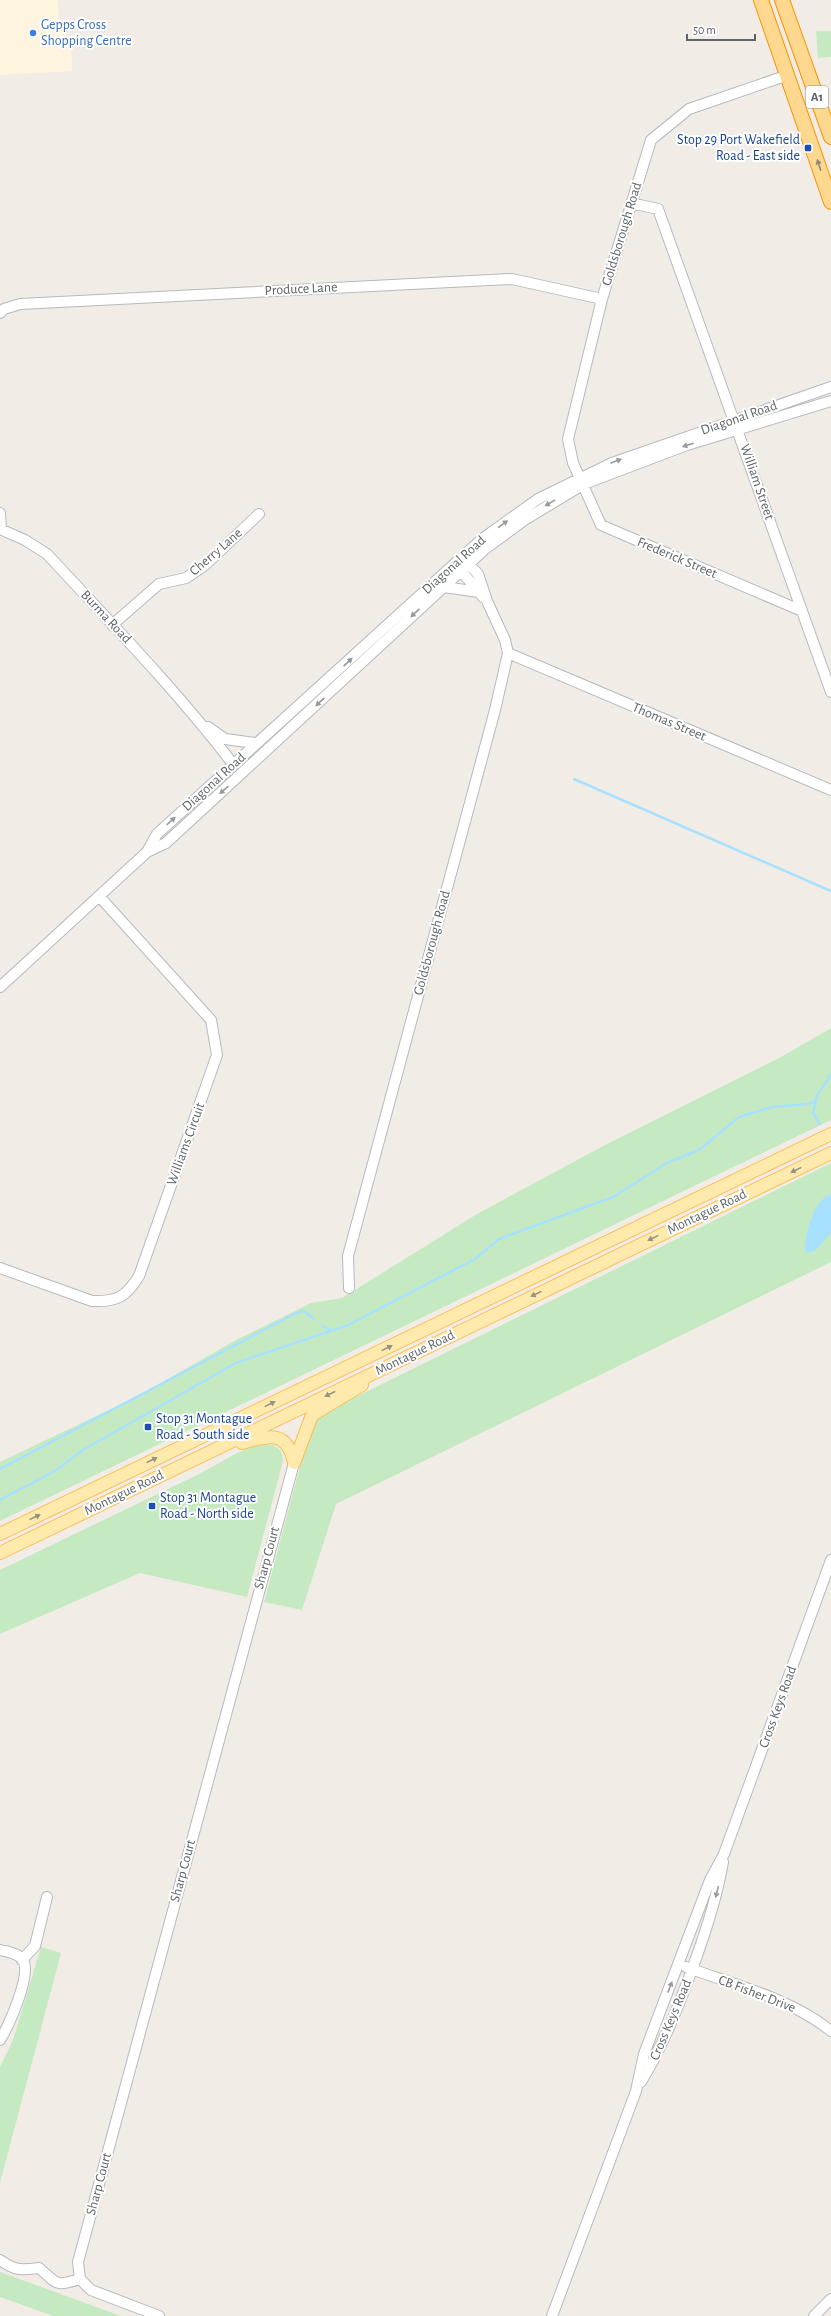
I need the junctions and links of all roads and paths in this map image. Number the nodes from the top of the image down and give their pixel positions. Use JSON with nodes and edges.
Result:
{"nodes":[{"id":1,"x":761,"y":0,"type":"edge"},
{"id":2,"x":782,"y":0,"type":"edge"},
{"id":3,"x":788,"y":75,"type":"junction"},
{"id":4,"x":831,"y":138,"type":"edge"},
{"id":5,"x":831,"y":202,"type":"edge"},
{"id":6,"x":631,"y":203,"type":"junction"},
{"id":7,"x":602,"y":299,"type":"junction"},
{"id":8,"x":0,"y":313,"type":"edge"},
{"id":9,"x":831,"y":387,"type":"edge"},
{"id":10,"x":831,"y":400,"type":"edge"},
{"id":11,"x":737,"y":425,"type":"junction"},
{"id":12,"x":582,"y":481,"type":"junction"},
{"id":13,"x":0,"y":513,"type":"edge"},
{"id":14,"x":259,"y":514,"type":"dead end"},
{"id":15,"x":0,"y":529,"type":"edge"},
{"id":16,"x":462,"y":564,"type":"junction"},
{"id":17,"x":444,"y":587,"type":"junction"},
{"id":18,"x":479,"y":592,"type":"junction"},
{"id":19,"x":487,"y":601,"type":"junction"},
{"id":20,"x":802,"y":611,"type":"junction"},
{"id":21,"x":112,"y":625,"type":"junction"},
{"id":22,"x":508,"y":653,"type":"junction"},
{"id":23,"x":831,"y":692,"type":"edge"},
{"id":24,"x":200,"y":721,"type":"junction"},
{"id":25,"x":255,"y":743,"type":"junction"},
{"id":26,"x":261,"y":756,"type":"junction"},
{"id":27,"x":233,"y":764,"type":"junction"},
{"id":28,"x":831,"y":790,"type":"edge"},
{"id":29,"x":147,"y":852,"type":"junction"},
{"id":30,"x":99,"y":896,"type":"junction"},
{"id":31,"x":0,"y":987,"type":"edge"},
{"id":32,"x":831,"y":1134,"type":"edge"},
{"id":33,"x":831,"y":1138,"type":"edge"},
{"id":34,"x":799,"y":1150,"type":"junction"},
{"id":35,"x":831,"y":1153,"type":"edge"},
{"id":36,"x":0,"y":1268,"type":"edge"},
{"id":37,"x":349,"y":1288,"type":"dead end"},
{"id":38,"x":391,"y":1365,"type":"junction"},
{"id":39,"x":210,"y":1452,"type":"junction"},
{"id":40,"x":294,"y":1464,"type":"junction"},
{"id":41,"x":0,"y":1534,"type":"edge"},
{"id":42,"x":0,"y":1552,"type":"edge"},
{"id":43,"x":830,"y":1565,"type":"edge"},
{"id":44,"x":724,"y":1854,"type":"junction"},
{"id":45,"x":48,"y":1897,"type":"dead end"},
{"id":46,"x":0,"y":1950,"type":"edge"},
{"id":47,"x":22,"y":1960,"type":"junction"},
{"id":48,"x":678,"y":1964,"type":"junction"},
{"id":49,"x":692,"y":1969,"type":"junction"},
{"id":50,"x":831,"y":2031,"type":"edge"},
{"id":51,"x":0,"y":2040,"type":"edge"},
{"id":52,"x":636,"y":2091,"type":"junction"},
{"id":53,"x":0,"y":2260,"type":"edge"},
{"id":54,"x":80,"y":2279,"type":"junction"},
{"id":55,"x":831,"y":2299,"type":"edge"},
{"id":56,"x":159,"y":2316,"type":"edge"},
{"id":57,"x":552,"y":2316,"type":"edge"},
{"id":58,"x":814,"y":2316,"type":"edge"}],
"edges":[{"from":1,"to":3,"type":"highway","number":"A1"},
{"from":2,"to":4,"type":"highway","number":"A1"},
{"from":5,"to":3,"type":"highway","number":"A1","one_way":true},
{"from":3,"to":6,"type":"street","name":"Goldsborough Road"},
{"from":6,"to":7,"type":"street","name":"Goldsborough Road"},
{"from":6,"to":11,"type":"street","name":"William Street"},
{"from":7,"to":8,"type":"street","name":"Produce Lane"},
{"from":7,"to":12,"type":"street","name":"Goldsborough Road"},
{"from":9,"to":11,"type":"street","name":"Diagonal Road"},
{"from":10,"to":11,"type":"street","name":"Diagonal Road"},
{"from":11,"to":12,"type":"street","name":"Diagonal Road"},
{"from":11,"to":20,"type":"street","name":"William Street"},
{"from":12,"to":16,"type":"street","name":"Diagonal Road"},
{"from":12,"to":20,"type":"street","name":"Frederick Street"},
{"from":13,"to":15,"type":"street"},
{"from":14,"to":21,"type":"street","name":"Cherry Lane"},
{"from":15,"to":21,"type":"street","name":"Burma Road"},
{"from":16,"to":17,"type":"street","name":"Diagonal Road"},
{"from":16,"to":18,"type":"street","name":"Goldsborough Road"},
{"from":16,"to":19,"type":"street","name":"Goldsborough Road"},
{"from":25,"to":16,"type":"street","name":"Diagonal Road","one_way":true},
{"from":17,"to":18,"type":"street"},
{"from":17,"to":26,"type":"street","name":"Diagonal Road","one_way":true},
{"from":18,"to":19,"type":"street","name":"Goldsborough Road"},
{"from":19,"to":22,"type":"street","name":"Goldsborough Road"},
{"from":20,"to":23,"type":"street","name":"William Street"},
{"from":21,"to":24,"type":"street","name":"Burma Road"},
{"from":22,"to":28,"type":"street","name":"Thomas Street"},
{"from":22,"to":37,"type":"street","name":"Goldsborough Road"},
{"from":24,"to":25,"type":"street"},
{"from":24,"to":27,"type":"street"},
{"from":25,"to":27,"type":"street","name":"Diagonal Road"},
{"from":26,"to":27,"type":"street"},
{"from":26,"to":29,"type":"street","name":"Diagonal Road","one_way":true},
{"from":29,"to":27,"type":"street","name":"Diagonal Road","one_way":true},
{"from":29,"to":30,"type":"street","name":"Diagonal Road"},
{"from":30,"to":31,"type":"street","name":"Diagonal Road"},
{"from":30,"to":36,"type":"street","name":"Williams Circuit"},
{"from":32,"to":34,"type":"main road","name":"Montague Road"},
{"from":33,"to":34,"type":"main road"},
{"from":41,"to":34,"type":"main road","name":"Montague Road","one_way":true},
{"from":35,"to":38,"type":"main road","name":"Montague Road","one_way":true},
{"from":38,"to":39,"type":"main road","name":"Montague Road","one_way":true},
{"from":38,"to":40,"type":"main road"},
{"from":39,"to":40,"type":"main road"},
{"from":39,"to":42,"type":"main road","name":"Montague Road"},
{"from":40,"to":54,"type":"street","name":"Sharp Court"},
{"from":43,"to":44,"type":"street","name":"Cross Keys Road"},
{"from":44,"to":48,"type":"street","name":"Cross Keys Road"},
{"from":44,"to":49,"type":"street","name":"Cross Keys Road","one_way":true},
{"from":45,"to":47,"type":"street"},
{"from":46,"to":47,"type":"street"},
{"from":47,"to":51,"type":"street"},
{"from":48,"to":49,"type":"street","name":"CB Fisher Drive"},
{"from":52,"to":48,"type":"street","name":"Cross Keys Road","one_way":true},
{"from":49,"to":50,"type":"street","name":"CB Fisher Drive"},
{"from":49,"to":52,"type":"street","name":"Cross Keys Road"},
{"from":52,"to":57,"type":"street","name":"Cross Keys Road"},
{"from":53,"to":54,"type":"street"},
{"from":54,"to":56,"type":"street"},
{"from":55,"to":58,"type":"street"}]}
